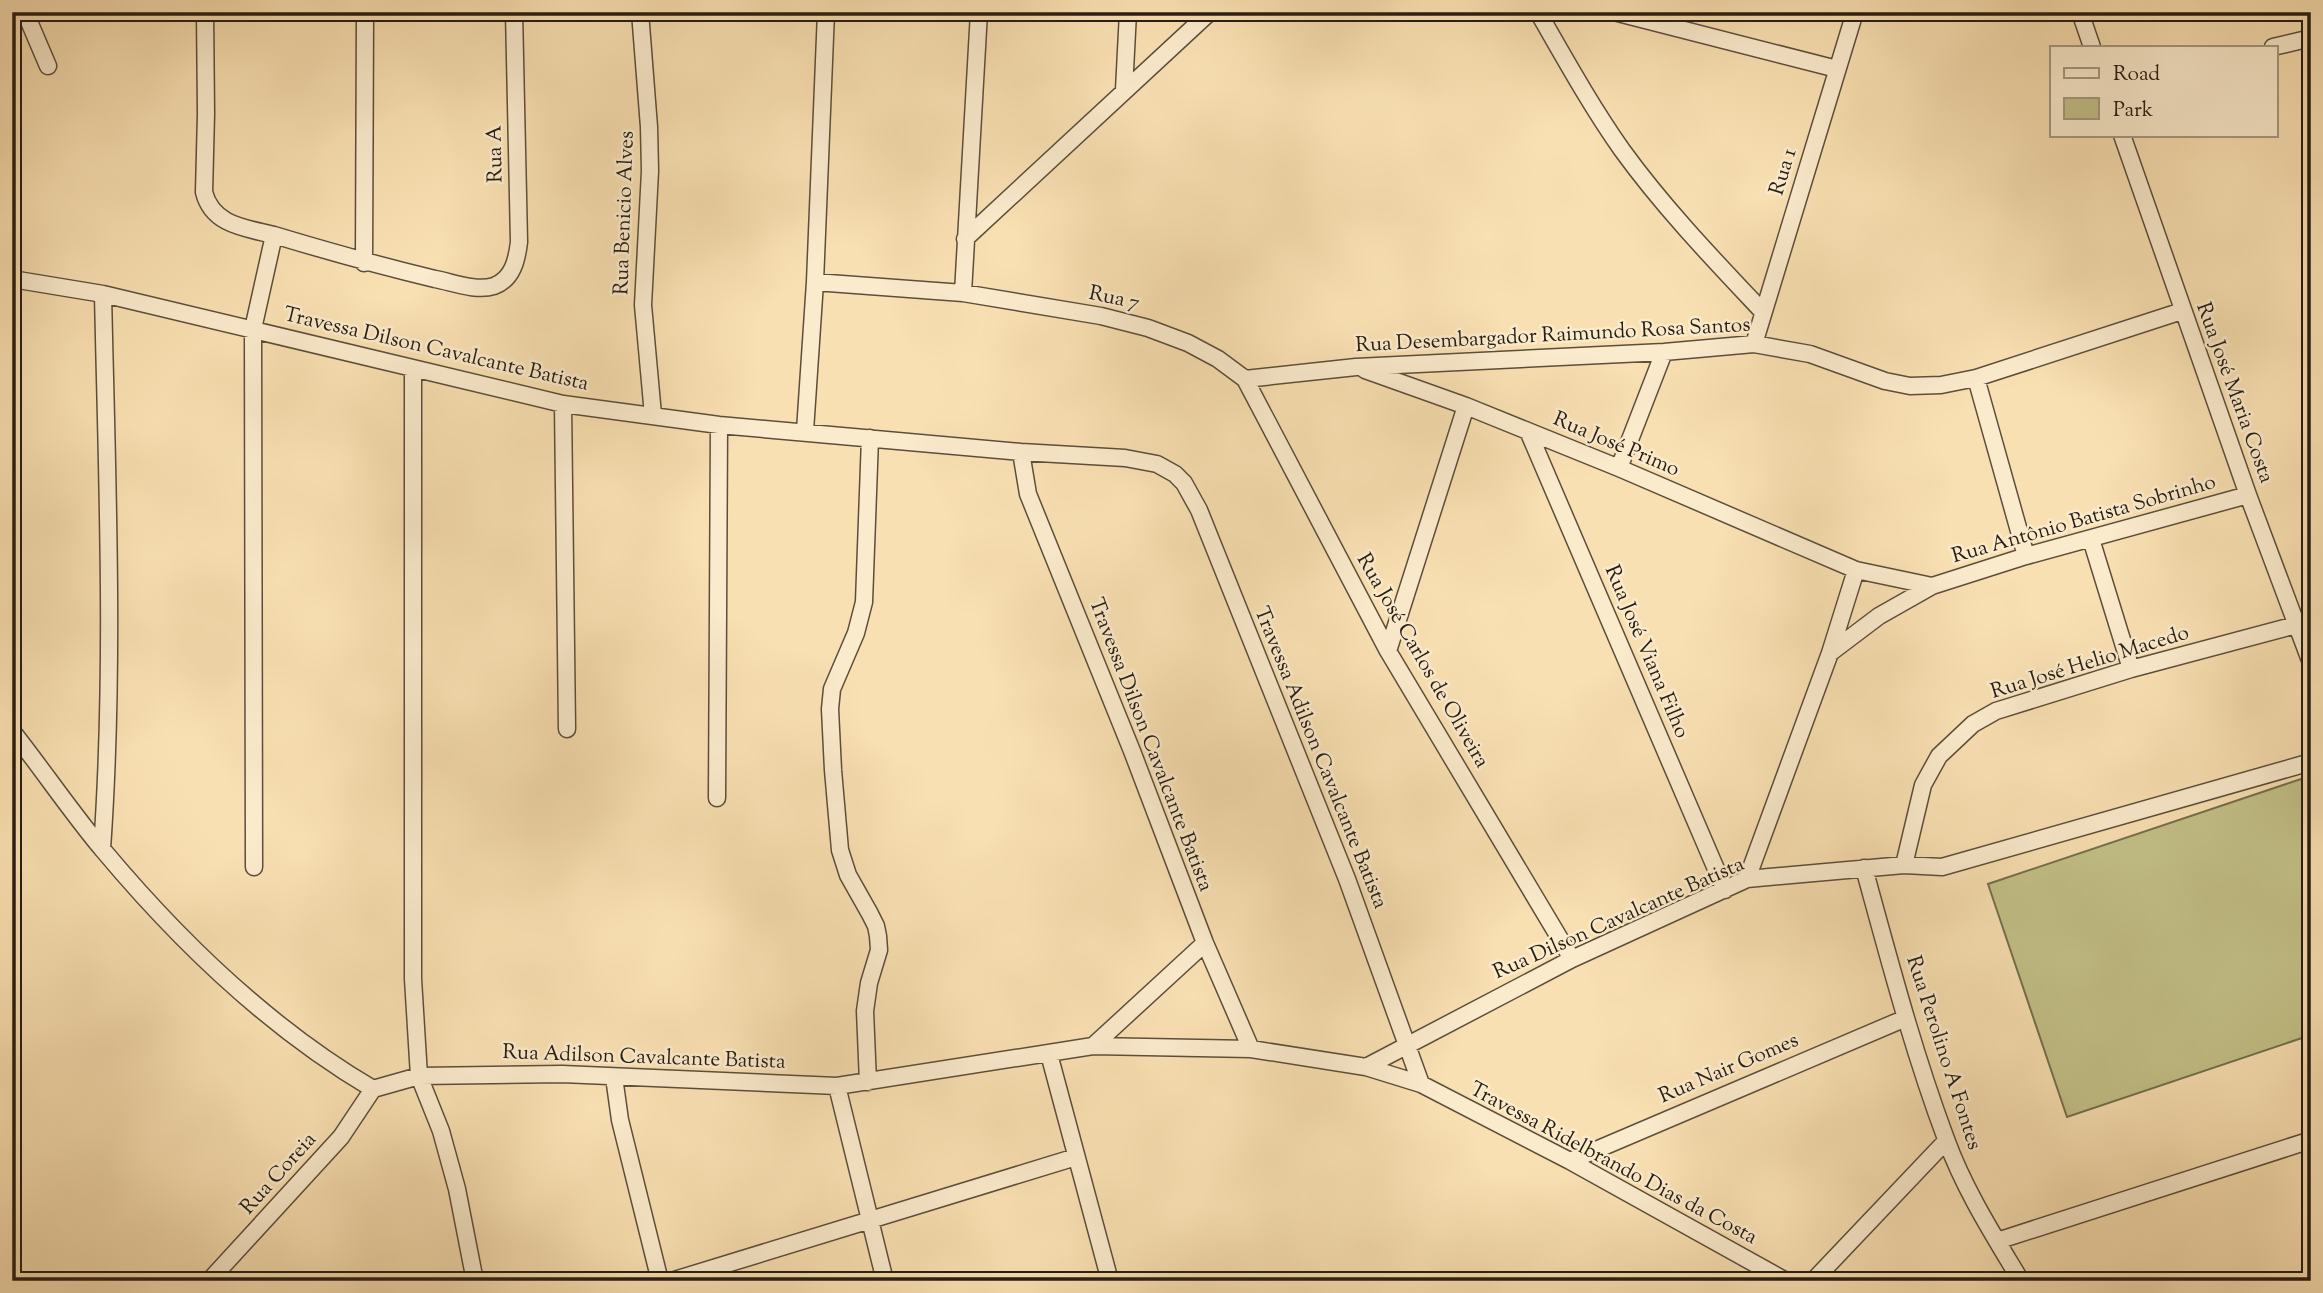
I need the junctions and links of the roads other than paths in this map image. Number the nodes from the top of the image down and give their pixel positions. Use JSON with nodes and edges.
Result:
{"nodes":[{"id":1,"x":25,"y":12,"type":"edge"},
{"id":2,"x":205,"y":12,"type":"edge"},
{"id":3,"x":365,"y":12,"type":"edge"},
{"id":4,"x":514,"y":12,"type":"edge"},
{"id":5,"x":640,"y":12,"type":"edge"},
{"id":6,"x":826,"y":12,"type":"edge"},
{"id":7,"x":979,"y":12,"type":"edge"},
{"id":8,"x":1128,"y":12,"type":"edge"},
{"id":9,"x":1210,"y":12,"type":"edge"},
{"id":10,"x":1538,"y":12,"type":"edge"},
{"id":11,"x":1614,"y":12,"type":"edge"},
{"id":12,"x":1855,"y":12,"type":"edge"},
{"id":13,"x":2080,"y":12,"type":"edge"},
{"id":14,"x":2311,"y":38,"type":"edge"},
{"id":15,"x":2092,"y":46,"type":"edge"},
{"id":16,"x":2277,"y":46,"type":"edge"},
{"id":17,"x":48,"y":66,"type":"dead end"},
{"id":18,"x":1837,"y":69,"type":"junction"},
{"id":19,"x":1124,"y":90,"type":"junction"},
{"id":20,"x":2122,"y":136,"type":"edge"},
{"id":21,"x":274,"y":235,"type":"junction"},
{"id":22,"x":965,"y":239,"type":"junction"},
{"id":23,"x":364,"y":262,"type":"junction"},
{"id":24,"x":12,"y":279,"type":"edge"},
{"id":25,"x":815,"y":282,"type":"junction"},
{"id":26,"x":963,"y":293,"type":"junction"},
{"id":27,"x":103,"y":294,"type":"junction"},
{"id":28,"x":1763,"y":312,"type":"junction"},
{"id":29,"x":2182,"y":312,"type":"junction"},
{"id":30,"x":253,"y":329,"type":"junction"},
{"id":31,"x":1754,"y":344,"type":"junction"},
{"id":32,"x":1664,"y":352,"type":"junction"},
{"id":33,"x":1356,"y":367,"type":"junction"},
{"id":34,"x":413,"y":369,"type":"junction"},
{"id":35,"x":1976,"y":378,"type":"junction"},
{"id":36,"x":1245,"y":379,"type":"junction"},
{"id":37,"x":563,"y":404,"type":"junction"},
{"id":38,"x":1466,"y":406,"type":"junction"},
{"id":39,"x":653,"y":415,"type":"junction"},
{"id":40,"x":719,"y":425,"type":"junction"},
{"id":41,"x":805,"y":431,"type":"junction"},
{"id":42,"x":1528,"y":431,"type":"junction"},
{"id":43,"x":870,"y":438,"type":"junction"},
{"id":44,"x":1021,"y":452,"type":"junction"},
{"id":45,"x":1157,"y":464,"type":"joint"},
{"id":46,"x":1619,"y":468,"type":"junction"},
{"id":47,"x":2248,"y":495,"type":"junction"},
{"id":48,"x":2091,"y":539,"type":"junction"},
{"id":49,"x":2026,"y":555,"type":"junction"},
{"id":50,"x":1856,"y":570,"type":"junction"},
{"id":51,"x":1932,"y":586,"type":"junction"},
{"id":52,"x":2304,"y":623,"type":"edge"},
{"id":53,"x":1388,"y":650,"type":"junction"},
{"id":54,"x":1830,"y":653,"type":"junction"},
{"id":55,"x":2311,"y":663,"type":"edge"},
{"id":56,"x":2131,"y":670,"type":"junction"},
{"id":57,"x":567,"y":729,"type":"dead end"},
{"id":58,"x":12,"y":731,"type":"edge"},
{"id":59,"x":2311,"y":762,"type":"edge"},
{"id":60,"x":717,"y":798,"type":"dead end"},
{"id":61,"x":102,"y":849,"type":"junction"},
{"id":62,"x":1904,"y":865,"type":"junction"},
{"id":63,"x":254,"y":867,"type":"dead end"},
{"id":64,"x":1864,"y":868,"type":"junction"},
{"id":65,"x":1747,"y":879,"type":"junction"},
{"id":66,"x":1725,"y":890,"type":"junction"},
{"id":67,"x":1205,"y":943,"type":"junction"},
{"id":68,"x":1572,"y":959,"type":"junction"},
{"id":69,"x":1906,"y":1018,"type":"junction"},
{"id":70,"x":1407,"y":1044,"type":"junction"},
{"id":71,"x":1093,"y":1046,"type":"junction"},
{"id":72,"x":1251,"y":1049,"type":"junction"},
{"id":73,"x":1049,"y":1054,"type":"junction"},
{"id":74,"x":1366,"y":1067,"type":"junction"},
{"id":75,"x":419,"y":1076,"type":"junction"},
{"id":76,"x":614,"y":1077,"type":"junction"},
{"id":77,"x":868,"y":1082,"type":"junction"},
{"id":78,"x":1420,"y":1084,"type":"junction"},
{"id":79,"x":836,"y":1086,"type":"junction"},
{"id":80,"x":373,"y":1089,"type":"junction"},
{"id":81,"x":2311,"y":1140,"type":"edge"},
{"id":82,"x":1947,"y":1141,"type":"junction"},
{"id":83,"x":1076,"y":1157,"type":"junction"},
{"id":84,"x":1570,"y":1161,"type":"junction"},
{"id":85,"x":870,"y":1220,"type":"junction"},
{"id":86,"x":1997,"y":1241,"type":"junction"},
{"id":87,"x":209,"y":1281,"type":"edge"},
{"id":88,"x":475,"y":1281,"type":"edge"},
{"id":89,"x":660,"y":1281,"type":"edge"},
{"id":90,"x":671,"y":1281,"type":"edge"},
{"id":91,"x":885,"y":1281,"type":"edge"},
{"id":92,"x":1110,"y":1281,"type":"edge"},
{"id":93,"x":1786,"y":1281,"type":"edge"},
{"id":94,"x":1813,"y":1281,"type":"edge"},
{"id":95,"x":2021,"y":1281,"type":"edge"}],
"edges":[{"from":1,"to":17,"type":"street"},
{"from":2,"to":21,"type":"street"},
{"from":3,"to":23,"type":"street"},
{"from":4,"to":23,"type":"street","name":"Rua A"},
{"from":5,"to":39,"type":"street","name":"Rua Benicio Alves"},
{"from":6,"to":25,"type":"street"},
{"from":7,"to":22,"type":"street"},
{"from":8,"to":19,"type":"street"},
{"from":9,"to":19,"type":"street"},
{"from":10,"to":28,"type":"street"},
{"from":11,"to":18,"type":"street"},
{"from":12,"to":18,"type":"street","name":"Rua 1"},
{"from":13,"to":15,"type":"street"},
{"from":14,"to":16,"type":"street"},
{"from":18,"to":28,"type":"street","name":"Rua 1"},
{"from":19,"to":22,"type":"street"},
{"from":20,"to":29,"type":"street","name":"Rua José Maria Costa"},
{"from":21,"to":23,"type":"street"},
{"from":21,"to":30,"type":"street"},
{"from":22,"to":26,"type":"street"},
{"from":24,"to":27,"type":"street","name":"Travessa Dilson Cavalcante Batista"},
{"from":25,"to":26,"type":"street","name":"Rua 7"},
{"from":25,"to":41,"type":"street"},
{"from":26,"to":36,"type":"street","name":"Rua 7"},
{"from":27,"to":30,"type":"street","name":"Travessa Dilson Cavalcante Batista"},
{"from":27,"to":61,"type":"street"},
{"from":28,"to":31,"type":"street","name":"Rua 1"},
{"from":29,"to":35,"type":"street","name":"Rua Desembargador Raimundo Rosa Santos"},
{"from":29,"to":47,"type":"street","name":"Rua José Maria Costa"},
{"from":30,"to":34,"type":"street","name":"Travessa Dilson Cavalcante Batista"},
{"from":30,"to":63,"type":"street"},
{"from":31,"to":32,"type":"street","name":"Rua Desembargador Raimundo Rosa Santos"},
{"from":31,"to":35,"type":"street","name":"Rua Desembargador Raimundo Rosa Santos"},
{"from":32,"to":33,"type":"street","name":"Rua Desembargador Raimundo Rosa Santos"},
{"from":32,"to":46,"type":"street"},
{"from":33,"to":36,"type":"street","name":"Rua Desembargador Raimundo Rosa Santos"},
{"from":33,"to":38,"type":"street","name":"Rua José Primo"},
{"from":34,"to":37,"type":"street","name":"Travessa Dilson Cavalcante Batista"},
{"from":34,"to":75,"type":"street"},
{"from":35,"to":49,"type":"street"},
{"from":36,"to":53,"type":"street","name":"Rua José Carlos de Oliveira"},
{"from":37,"to":39,"type":"street","name":"Travessa Dilson Cavalcante Batista"},
{"from":37,"to":57,"type":"street"},
{"from":38,"to":42,"type":"street","name":"Rua José Primo"},
{"from":38,"to":53,"type":"street"},
{"from":39,"to":40,"type":"street","name":"Travessa Dilson Cavalcante Batista"},
{"from":40,"to":41,"type":"street","name":"Travessa Dilson Cavalcante Batista"},
{"from":40,"to":60,"type":"street"},
{"from":41,"to":43,"type":"street","name":"Travessa Dilson Cavalcante Batista"},
{"from":42,"to":46,"type":"street","name":"Rua José Primo"},
{"from":42,"to":66,"type":"street","name":"Rua José Viana Filho"},
{"from":43,"to":44,"type":"street","name":"Travessa Dilson Cavalcante Batista"},
{"from":43,"to":77,"type":"street"},
{"from":44,"to":45,"type":"street","name":"Travessa Dilson Cavalcante Batista"},
{"from":44,"to":67,"type":"street","name":"Travessa Dilson Cavalcante Batista"},
{"from":45,"to":70,"type":"street","name":"Travessa Adilson Cavalcante Batista"},
{"from":46,"to":50,"type":"street","name":"Rua José Primo"},
{"from":47,"to":48,"type":"street","name":"Rua Antônio Batista Sobrinho"},
{"from":47,"to":52,"type":"street","name":"Rua José Maria Costa"},
{"from":48,"to":49,"type":"street","name":"Rua Antônio Batista Sobrinho"},
{"from":48,"to":56,"type":"street"},
{"from":49,"to":51,"type":"street","name":"Rua Antônio Batista Sobrinho"},
{"from":50,"to":51,"type":"street","name":"Rua José Primo"},
{"from":50,"to":54,"type":"street"},
{"from":51,"to":54,"type":"street","name":"Rua Antônio Batista Sobrinho"},
{"from":52,"to":55,"type":"street","name":"Rua José Maria Costa"},
{"from":52,"to":56,"type":"street","name":"Rua José Helio Macedo"},
{"from":53,"to":68,"type":"street","name":"Rua José Carlos de Oliveira"},
{"from":54,"to":65,"type":"street"},
{"from":56,"to":62,"type":"street","name":"Rua José Helio Macedo"},
{"from":58,"to":61,"type":"street"},
{"from":59,"to":62,"type":"street","name":"Rua Dilson Cavalcante Batista"},
{"from":61,"to":80,"type":"street"},
{"from":62,"to":64,"type":"street","name":"Rua Dilson Cavalcante Batista"},
{"from":64,"to":65,"type":"street","name":"Rua Dilson Cavalcante Batista"},
{"from":64,"to":69,"type":"street","name":"Rua Perolino A Fontes"},
{"from":65,"to":66,"type":"street","name":"Rua Dilson Cavalcante Batista"},
{"from":66,"to":68,"type":"street","name":"Rua Dilson Cavalcante Batista"},
{"from":67,"to":71,"type":"street"},
{"from":67,"to":72,"type":"street","name":"Travessa Dilson Cavalcante Batista"},
{"from":68,"to":70,"type":"street","name":"Rua Dilson Cavalcante Batista"},
{"from":69,"to":82,"type":"street","name":"Rua Perolino A Fontes"},
{"from":69,"to":84,"type":"street","name":"Rua Nair Gomes"},
{"from":70,"to":74,"type":"street","name":"Rua Dilson Cavalcante Batista"},
{"from":70,"to":78,"type":"street","name":"Travessa Adilson Cavalcante Batista"},
{"from":71,"to":72,"type":"street","name":"Rua Adilson Cavalcante Batista"},
{"from":71,"to":73,"type":"street","name":"Rua Adilson Cavalcante Batista"},
{"from":72,"to":74,"type":"street","name":"Rua Adilson Cavalcante Batista"},
{"from":73,"to":77,"type":"street","name":"Rua Adilson Cavalcante Batista"},
{"from":73,"to":83,"type":"street"},
{"from":74,"to":78,"type":"street","name":"Rua Adilson Cavalcante Batista"},
{"from":75,"to":76,"type":"street","name":"Rua Adilson Cavalcante Batista"},
{"from":75,"to":80,"type":"street","name":"Rua Adilson Cavalcante Batista"},
{"from":75,"to":88,"type":"street"},
{"from":76,"to":79,"type":"street","name":"Rua Adilson Cavalcante Batista"},
{"from":76,"to":89,"type":"street"},
{"from":77,"to":79,"type":"street","name":"Rua Adilson Cavalcante Batista"},
{"from":78,"to":84,"type":"street","name":"Travessa Ridelbrando Dias da Costa"},
{"from":79,"to":85,"type":"street"},
{"from":80,"to":87,"type":"street","name":"Rua Coreia"},
{"from":81,"to":86,"type":"street"},
{"from":82,"to":86,"type":"street","name":"Rua Perolino A Fontes"},
{"from":82,"to":94,"type":"street"},
{"from":83,"to":85,"type":"street"},
{"from":83,"to":92,"type":"street"},
{"from":84,"to":93,"type":"street","name":"Travessa Ridelbrando Dias da Costa"},
{"from":85,"to":90,"type":"street"},
{"from":85,"to":91,"type":"street"},
{"from":86,"to":95,"type":"street","name":"Rua Perolino A Fontes"}]}
